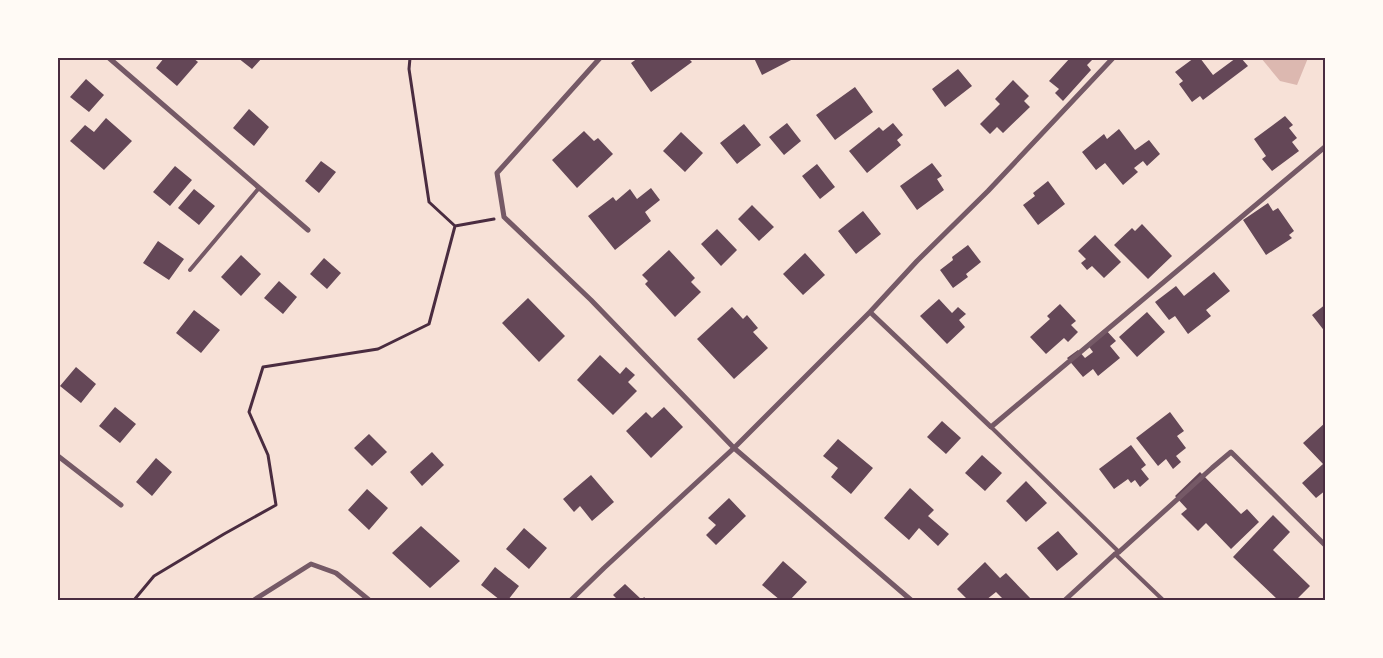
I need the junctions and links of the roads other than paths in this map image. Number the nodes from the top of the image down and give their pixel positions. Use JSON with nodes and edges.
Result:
{"nodes":[{"id":1,"x":109,"y":58,"type":"edge"},
{"id":2,"x":600,"y":58,"type":"edge"},
{"id":3,"x":1113,"y":58,"type":"edge"},
{"id":4,"x":1326,"y":146,"type":"edge"},
{"id":5,"x":259,"y":188,"type":"junction"},
{"id":6,"x":308,"y":230,"type":"dead end"},
{"id":7,"x":190,"y":270,"type":"dead end"},
{"id":8,"x":870,"y":312,"type":"junction"},
{"id":9,"x":991,"y":427,"type":"junction"},
{"id":10,"x":734,"y":448,"type":"junction"},
{"id":11,"x":58,"y":456,"type":"edge"},
{"id":12,"x":121,"y":505,"type":"dead end"},
{"id":13,"x":1326,"y":546,"type":"edge"},
{"id":14,"x":1117,"y":553,"type":"junction"},
{"id":15,"x":254,"y":600,"type":"edge"},
{"id":16,"x":369,"y":600,"type":"edge"},
{"id":17,"x":571,"y":600,"type":"edge"},
{"id":18,"x":911,"y":600,"type":"edge"},
{"id":19,"x":1065,"y":600,"type":"edge"},
{"id":20,"x":1163,"y":600,"type":"edge"}],
"edges":[{"from":1,"to":5,"type":"street"},
{"from":2,"to":10,"type":"street"},
{"from":3,"to":8,"type":"street"},
{"from":4,"to":9,"type":"street"},
{"from":5,"to":6,"type":"street"},
{"from":5,"to":7,"type":"lane"},
{"from":8,"to":9,"type":"street"},
{"from":8,"to":10,"type":"street"},
{"from":9,"to":14,"type":"lane"},
{"from":10,"to":17,"type":"street"},
{"from":10,"to":18,"type":"street"},
{"from":11,"to":12,"type":"street"},
{"from":13,"to":14,"type":"street"},
{"from":14,"to":19,"type":"street"},
{"from":14,"to":20,"type":"lane"},
{"from":15,"to":16,"type":"street"}]}
